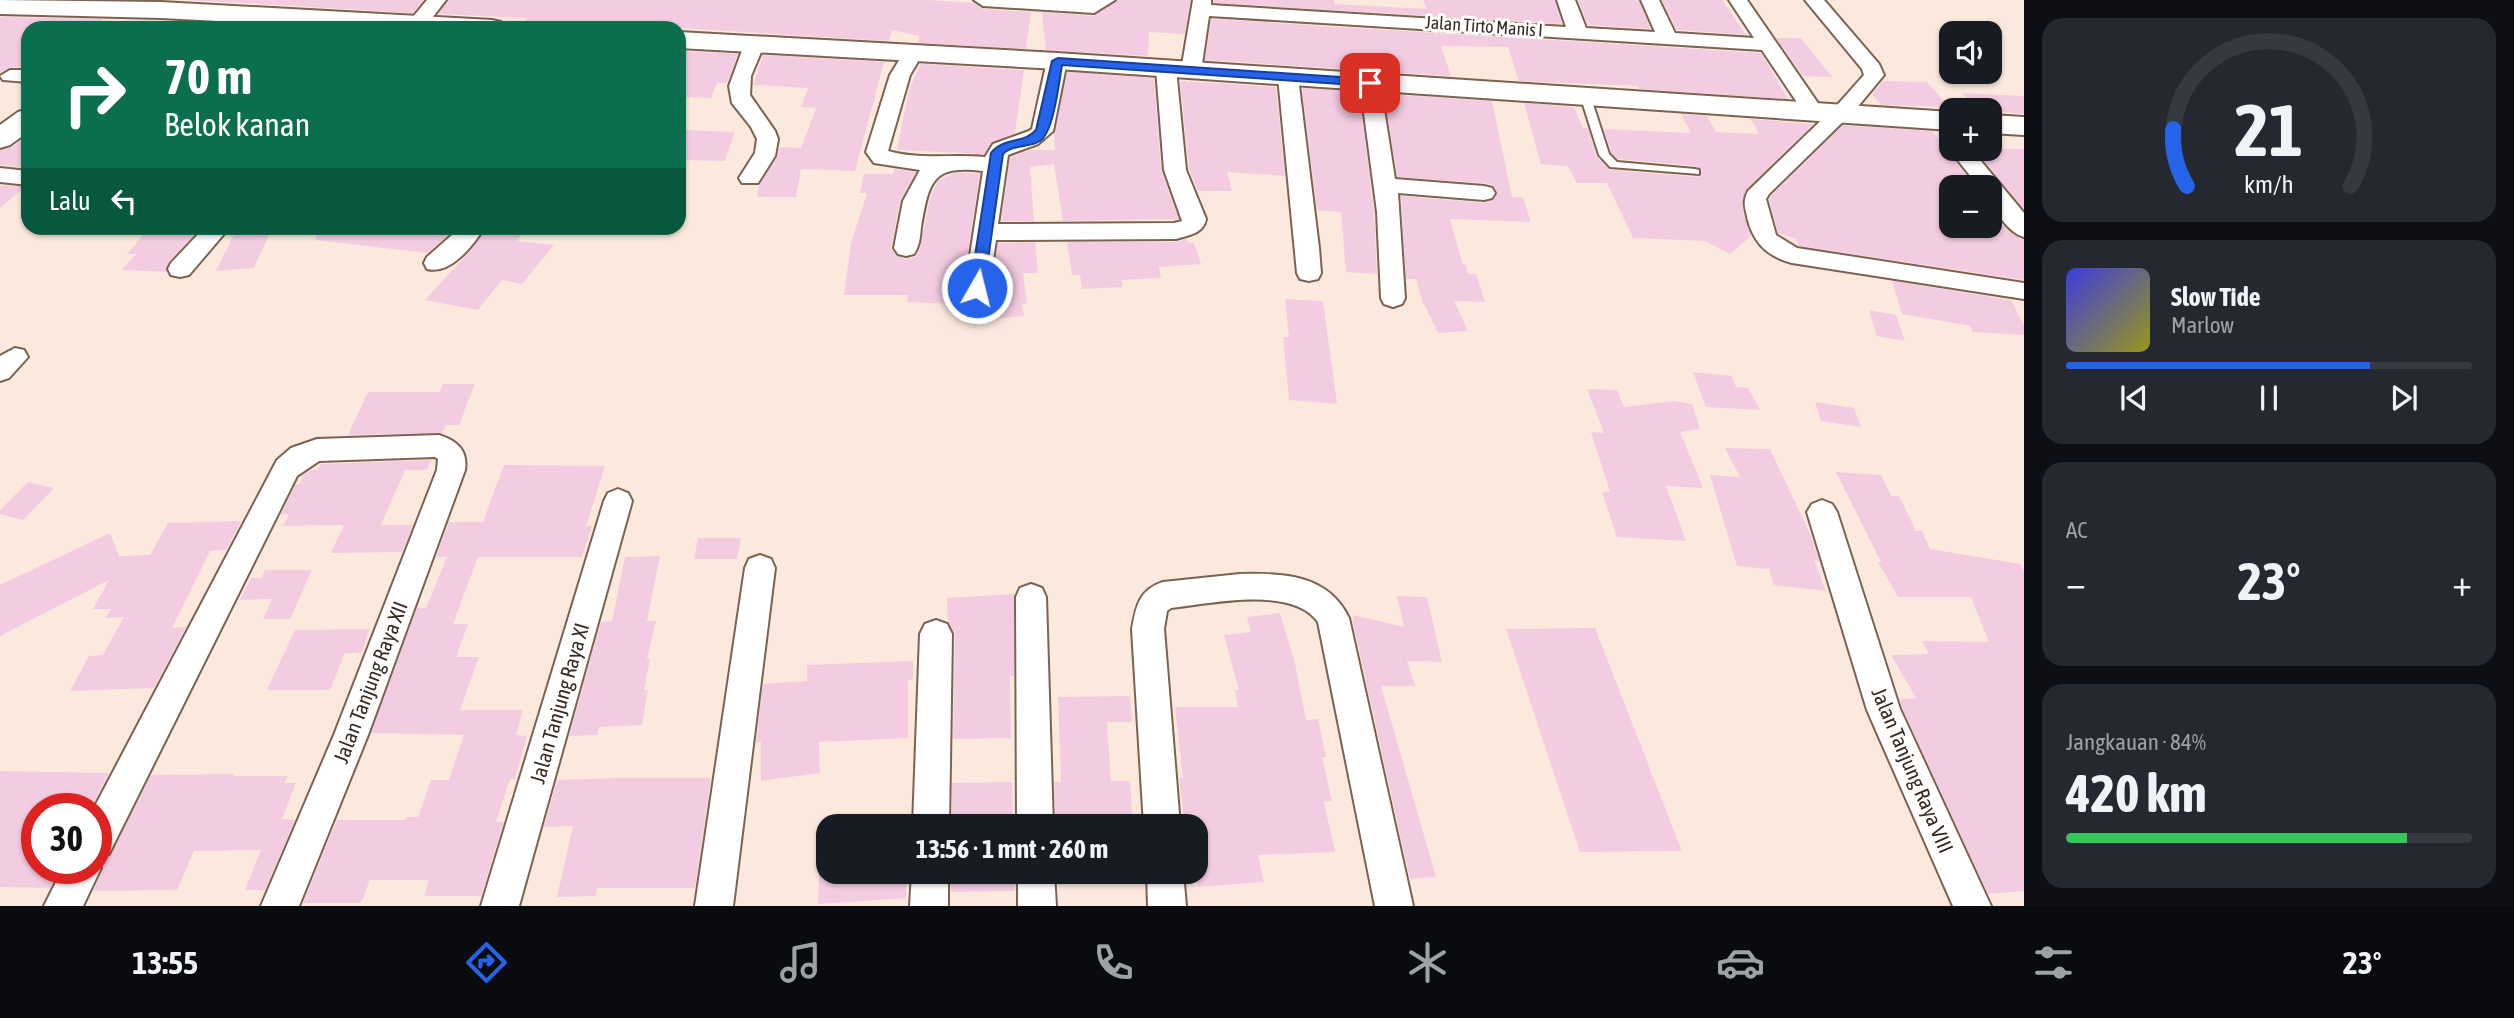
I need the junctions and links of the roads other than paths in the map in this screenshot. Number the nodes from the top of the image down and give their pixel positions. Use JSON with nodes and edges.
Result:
{"nodes":[{"id":1,"x":437,"y":0,"type":"edge"},
{"id":2,"x":983,"y":0,"type":"edge"},
{"id":3,"x":1566,"y":0,"type":"edge"},
{"id":4,"x":1650,"y":0,"type":"edge"},
{"id":5,"x":1738,"y":0,"type":"edge"},
{"id":6,"x":1814,"y":0,"type":"edge"},
{"id":7,"x":1015,"y":1,"type":"edge"},
{"id":8,"x":1103,"y":3,"type":"edge"},
{"id":9,"x":167,"y":5,"type":"edge"},
{"id":10,"x":1201,"y":5,"type":"edge"},
{"id":11,"x":0,"y":6,"type":"edge"},
{"id":12,"x":1287,"y":7,"type":"edge"},
{"id":13,"x":148,"y":21,"type":"edge"},
{"id":14,"x":359,"y":21,"type":"edge"},
{"id":15,"x":412,"y":21,"type":"edge"},
{"id":16,"x":1578,"y":32,"type":"junction"},
{"id":17,"x":1668,"y":38,"type":"junction"},
{"id":18,"x":686,"y":40,"type":"edge"},
{"id":19,"x":754,"y":45,"type":"junction"},
{"id":20,"x":1769,"y":45,"type":"junction"},
{"id":21,"x":913,"y":53,"type":"junction"},
{"id":22,"x":1058,"y":61,"type":"junction"},
{"id":23,"x":1179,"y":70,"type":"junction"},
{"id":24,"x":1288,"y":77,"type":"junction"},
{"id":25,"x":1370,"y":83,"type":"junction"},
{"id":26,"x":1586,"y":98,"type":"junction"},
{"id":27,"x":1813,"y":112,"type":"junction"},
{"id":28,"x":1841,"y":115,"type":"junction"},
{"id":29,"x":21,"y":123,"type":"edge"},
{"id":30,"x":2002,"y":125,"type":"edge"},
{"id":31,"x":1939,"y":126,"type":"edge"},
{"id":32,"x":2024,"y":126,"type":"edge"},
{"id":33,"x":0,"y":139,"type":"edge"},
{"id":34,"x":1970,"y":161,"type":"edge"},
{"id":35,"x":937,"y":165,"type":"junction"},
{"id":36,"x":995,"y":165,"type":"junction"},
{"id":37,"x":1695,"y":172,"type":"dead end"},
{"id":38,"x":0,"y":175,"type":"edge"},
{"id":39,"x":21,"y":177,"type":"edge"},
{"id":40,"x":750,"y":178,"type":"dead end"},
{"id":41,"x":1385,"y":186,"type":"junction"},
{"id":42,"x":1484,"y":193,"type":"dead end"},
{"id":43,"x":2024,"y":229,"type":"edge"},
{"id":44,"x":985,"y":232,"type":"junction"},
{"id":45,"x":211,"y":235,"type":"edge"},
{"id":46,"x":466,"y":235,"type":"edge"},
{"id":47,"x":906,"y":248,"type":"dead end"},
{"id":48,"x":436,"y":263,"type":"dead end"},
{"id":49,"x":180,"y":269,"type":"dead end"},
{"id":50,"x":1309,"y":273,"type":"dead end"},
{"id":51,"x":977,"y":288,"type":"dead end"},
{"id":52,"x":2024,"y":291,"type":"edge"},
{"id":53,"x":1393,"y":298,"type":"dead end"},
{"id":54,"x":618,"y":501,"type":"dead end"},
{"id":55,"x":1822,"y":512,"type":"dead end"},
{"id":56,"x":760,"y":568,"type":"dead end"},
{"id":57,"x":1031,"y":597,"type":"dead end"},
{"id":58,"x":936,"y":634,"type":"dead end"},
{"id":59,"x":112,"y":810,"type":"edge"},
{"id":60,"x":931,"y":814,"type":"edge"},
{"id":61,"x":1035,"y":814,"type":"edge"},
{"id":62,"x":1161,"y":814,"type":"edge"},
{"id":63,"x":75,"y":884,"type":"edge"},
{"id":64,"x":930,"y":884,"type":"edge"},
{"id":65,"x":1036,"y":884,"type":"edge"},
{"id":66,"x":1166,"y":884,"type":"edge"},
{"id":67,"x":63,"y":906,"type":"edge"},
{"id":68,"x":281,"y":906,"type":"edge"},
{"id":69,"x":500,"y":906,"type":"edge"},
{"id":70,"x":714,"y":906,"type":"edge"},
{"id":71,"x":929,"y":906,"type":"edge"},
{"id":72,"x":1037,"y":906,"type":"edge"},
{"id":73,"x":1167,"y":906,"type":"edge"},
{"id":74,"x":1394,"y":906,"type":"edge"},
{"id":75,"x":1972,"y":906,"type":"edge"}],
"edges":[{"from":1,"to":15,"type":"street"},
{"from":2,"to":7,"type":"street"},
{"from":3,"to":16,"type":"street"},
{"from":4,"to":17,"type":"street"},
{"from":5,"to":20,"type":"street"},
{"from":6,"to":28,"type":"street"},
{"from":7,"to":8,"type":"street"},
{"from":9,"to":11,"type":"main road"},
{"from":9,"to":13,"type":"main road"},
{"from":9,"to":14,"type":"main road"},
{"from":10,"to":12,"type":"street","name":"Jalan Tirto Manis I"},
{"from":10,"to":23,"type":"street"},
{"from":12,"to":16,"type":"street","name":"Jalan Tirto Manis I"},
{"from":16,"to":17,"type":"street","name":"Jalan Tirto Manis I"},
{"from":17,"to":20,"type":"street","name":"Jalan Tirto Manis I"},
{"from":18,"to":19,"type":"main road"},
{"from":19,"to":21,"type":"main road"},
{"from":19,"to":40,"type":"street"},
{"from":20,"to":27,"type":"street"},
{"from":21,"to":22,"type":"main road"},
{"from":21,"to":35,"type":"street"},
{"from":22,"to":23,"type":"main road"},
{"from":22,"to":36,"type":"street"},
{"from":23,"to":24,"type":"main road"},
{"from":23,"to":44,"type":"street"},
{"from":24,"to":25,"type":"main road"},
{"from":24,"to":50,"type":"street"},
{"from":25,"to":26,"type":"main road"},
{"from":25,"to":41,"type":"street"},
{"from":26,"to":27,"type":"main road"},
{"from":26,"to":37,"type":"lane"},
{"from":27,"to":28,"type":"main road"},
{"from":28,"to":31,"type":"main road"},
{"from":28,"to":52,"type":"street"},
{"from":29,"to":33,"type":"main road"},
{"from":30,"to":32,"type":"main road"},
{"from":34,"to":43,"type":"street"},
{"from":35,"to":36,"type":"street"},
{"from":35,"to":47,"type":"street"},
{"from":36,"to":44,"type":"street"},
{"from":38,"to":39,"type":"street"},
{"from":41,"to":42,"type":"street"},
{"from":41,"to":53,"type":"street"},
{"from":44,"to":51,"type":"street"},
{"from":45,"to":49,"type":"street"},
{"from":46,"to":48,"type":"street"},
{"from":54,"to":69,"type":"street","name":"Jalan Tanjung Raya XI"},
{"from":55,"to":75,"type":"street","name":"Jalan Tanjung Raya VIII"},
{"from":56,"to":70,"type":"street"},
{"from":57,"to":61,"type":"street"},
{"from":58,"to":60,"type":"street"},
{"from":59,"to":68,"type":"street","name":"Jalan Tanjung Raya XII"},
{"from":62,"to":74,"type":"street"},
{"from":63,"to":67,"type":"street"},
{"from":64,"to":71,"type":"street"},
{"from":65,"to":72,"type":"street"},
{"from":66,"to":73,"type":"street"}]}
